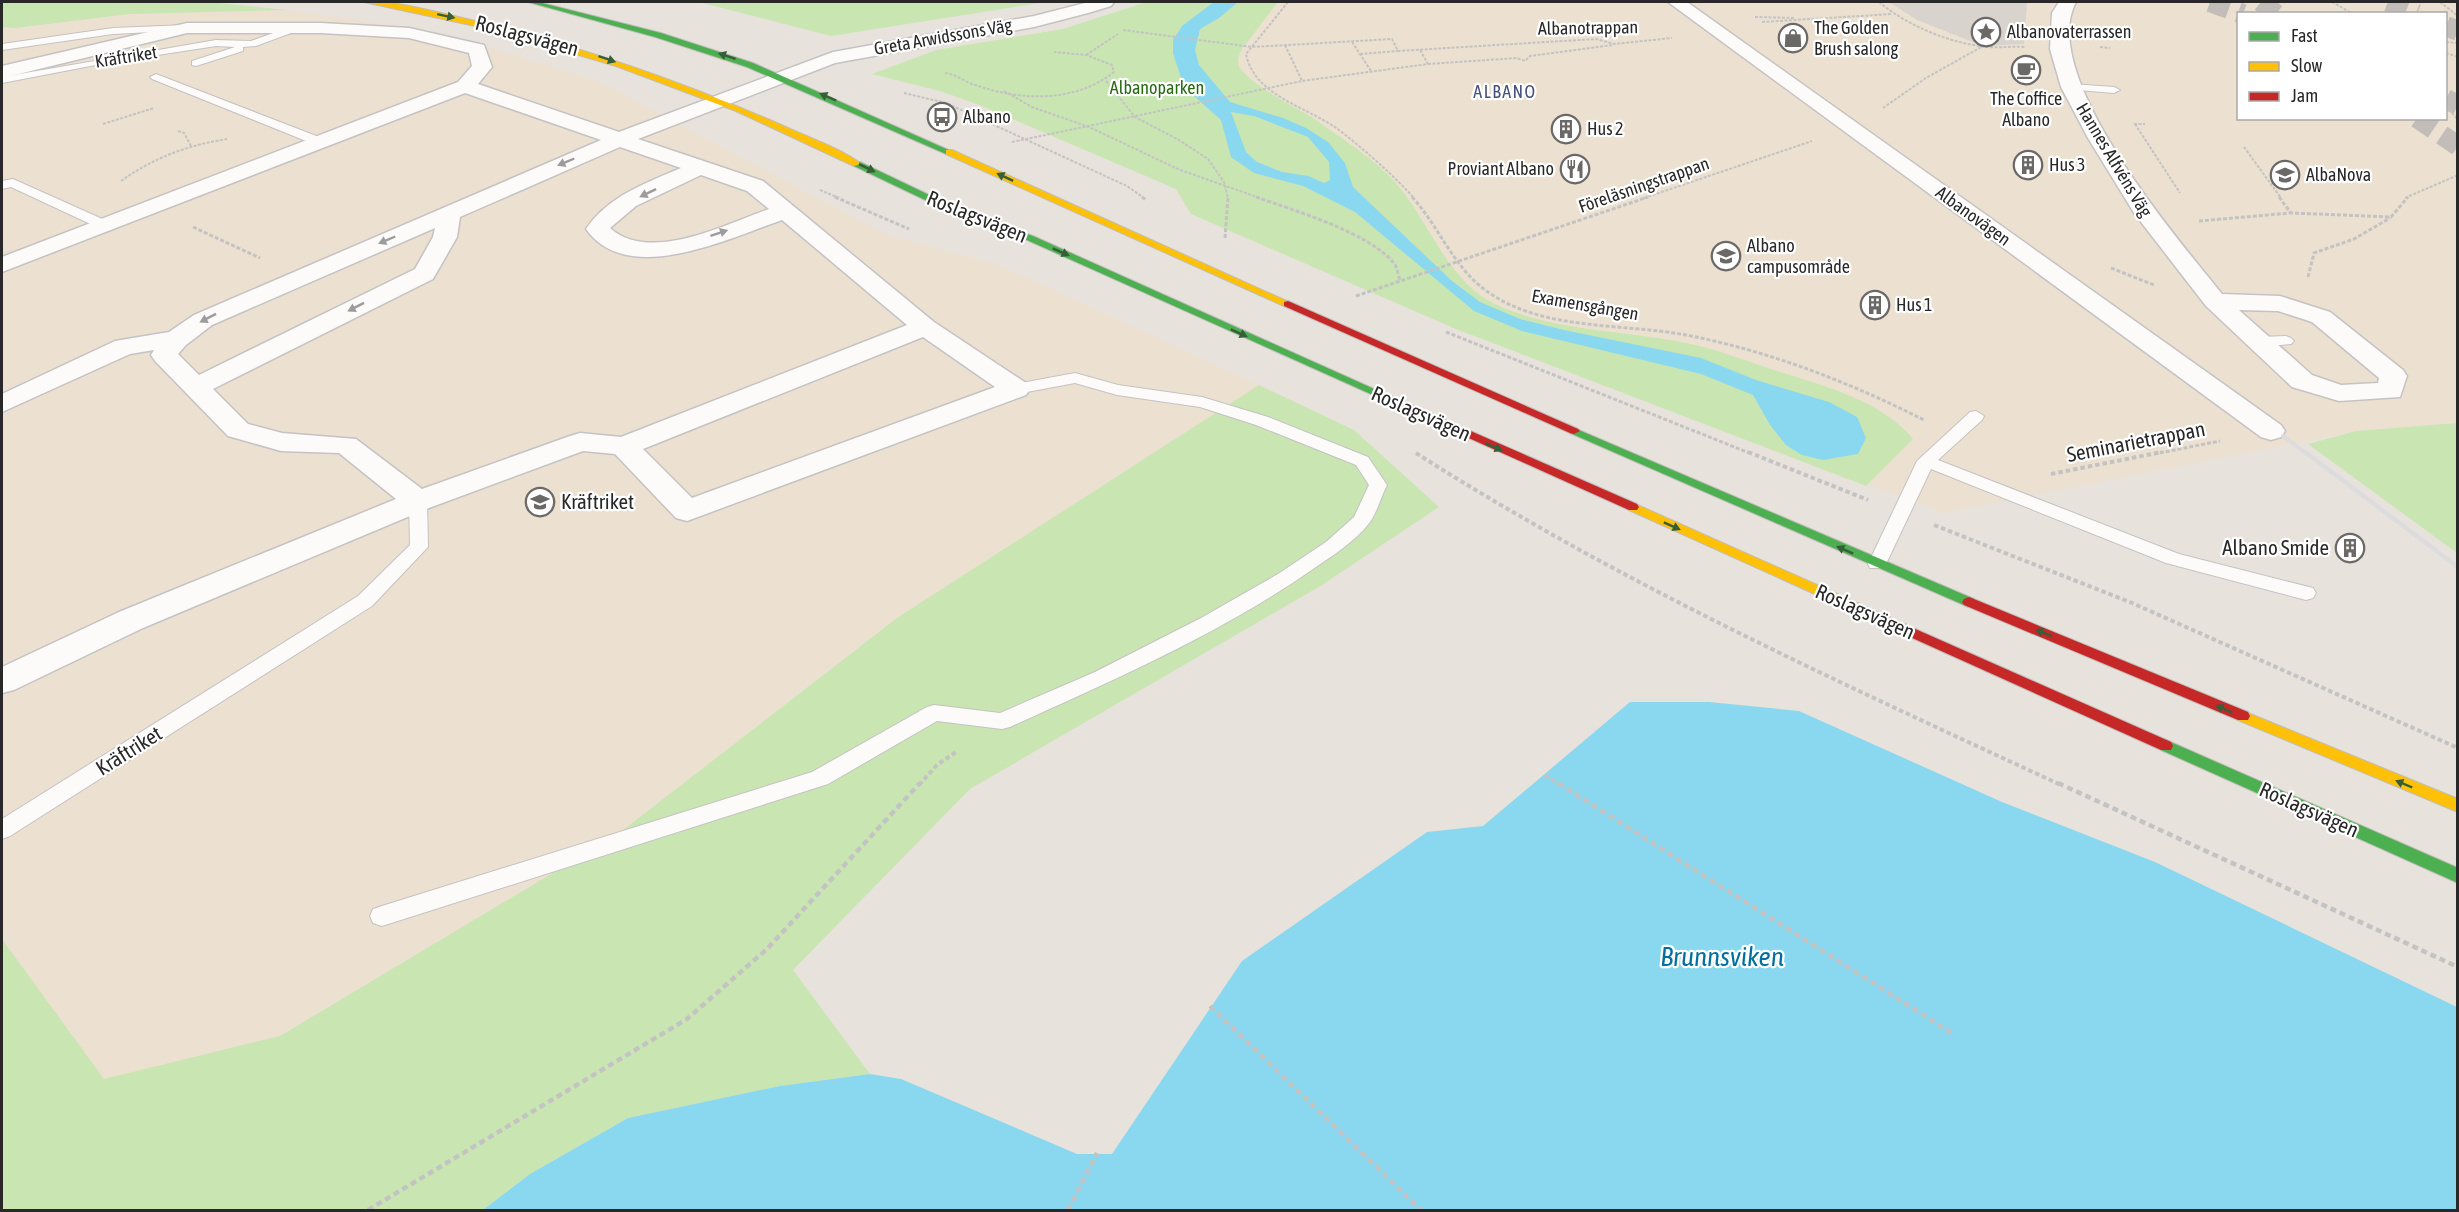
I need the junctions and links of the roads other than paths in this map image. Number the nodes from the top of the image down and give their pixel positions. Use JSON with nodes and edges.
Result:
{"nodes":[{"id":1,"x":368,"y":2,"type":"edge"},
{"id":2,"x":532,"y":2,"type":"edge"},
{"id":3,"x":1105,"y":2,"type":"edge"},
{"id":4,"x":1676,"y":2,"type":"edge"},
{"id":5,"x":2067,"y":2,"type":"edge"},
{"id":6,"x":187,"y":28,"type":"junction"},
{"id":7,"x":295,"y":28,"type":"junction"},
{"id":8,"x":252,"y":45,"type":"junction"},
{"id":9,"x":2,"y":47,"type":"edge"},
{"id":10,"x":196,"y":63,"type":"dead end"},
{"id":11,"x":2,"y":72,"type":"edge"},
{"id":12,"x":156,"y":77,"type":"dead end"},
{"id":13,"x":782,"y":77,"type":"junction"},
{"id":14,"x":2,"y":80,"type":"edge"},
{"id":15,"x":465,"y":86,"type":"junction"},
{"id":16,"x":2071,"y":87,"type":"junction"},
{"id":17,"x":2114,"y":90,"type":"road end"},
{"id":18,"x":718,"y":100,"type":"junction"},
{"id":19,"x":620,"y":139,"type":"junction"},
{"id":20,"x":320,"y":142,"type":"junction"},
{"id":21,"x":701,"y":167,"type":"junction"},
{"id":22,"x":2,"y":185,"type":"edge"},
{"id":23,"x":787,"y":211,"type":"junction"},
{"id":24,"x":449,"y":213,"type":"junction"},
{"id":25,"x":104,"y":225,"type":"junction"},
{"id":26,"x":2,"y":265,"type":"edge"},
{"id":27,"x":2215,"y":301,"type":"junction"},
{"id":28,"x":925,"y":327,"type":"junction"},
{"id":29,"x":177,"y":339,"type":"junction"},
{"id":30,"x":195,"y":388,"type":"junction"},
{"id":31,"x":1016,"y":389,"type":"junction"},
{"id":32,"x":2,"y":404,"type":"edge"},
{"id":33,"x":1976,"y":416,"type":"dead end"},
{"id":34,"x":2271,"y":430,"type":"road end"},
{"id":35,"x":624,"y":446,"type":"junction"},
{"id":36,"x":1926,"y":461,"type":"junction"},
{"id":37,"x":418,"y":501,"type":"junction"},
{"id":38,"x":1877,"y":564,"type":"junction"},
{"id":39,"x":2306,"y":593,"type":"dead end"},
{"id":40,"x":2,"y":681,"type":"edge"},
{"id":41,"x":2457,"y":806,"type":"edge"},
{"id":42,"x":2,"y":830,"type":"edge"},
{"id":43,"x":2457,"y":876,"type":"edge"},
{"id":44,"x":382,"y":916,"type":"dead end"}],
"edges":[{"from":1,"to":18,"type":"main road","name":"Roslagsvägen","one_way":true},
{"from":13,"to":2,"type":"main road","name":"Roslagsvägen","one_way":true},
{"from":3,"to":13,"type":"street","name":"Greta Arwidssons Väg"},
{"from":4,"to":34,"type":"street","name":"Albanovägen"},
{"from":5,"to":16,"type":"street","name":"Hannes Alfvéns Väg"},
{"from":6,"to":7,"type":"street","name":"Kräftriket"},
{"from":6,"to":9,"type":"lane","name":"Kräftriket"},
{"from":6,"to":11,"type":"street","name":"Kräftriket"},
{"from":7,"to":8,"type":"lane","name":"Kräftriket"},
{"from":7,"to":15,"type":"street","name":"Kräftriket"},
{"from":8,"to":10,"type":"lane","name":"Kräftriket"},
{"from":8,"to":14,"type":"lane","name":"Kräftriket"},
{"from":12,"to":20,"type":"lane","name":"Kräftriket"},
{"from":13,"to":18,"type":"street","name":"Greta Arwidssons Väg"},
{"from":38,"to":13,"type":"main road","name":"Roslagsvägen","one_way":true},
{"from":15,"to":19,"type":"street"},
{"from":15,"to":20,"type":"street"},
{"from":16,"to":17,"type":"lane"},
{"from":16,"to":27,"type":"street","name":"Hannes Alfvéns Väg"},
{"from":18,"to":19,"type":"street","name":"Greta Arwidssons Väg"},
{"from":18,"to":43,"type":"main road","name":"Roslagsvägen","one_way":true},
{"from":19,"to":21,"type":"street"},
{"from":19,"to":24,"type":"street","one_way":true},
{"from":20,"to":25,"type":"street"},
{"from":21,"to":23,"type":"street"},
{"from":21,"to":23,"type":"street","one_way":true},
{"from":22,"to":25,"type":"lane"},
{"from":23,"to":28,"type":"street"},
{"from":24,"to":29,"type":"street","one_way":true},
{"from":24,"to":30,"type":"street","one_way":true},
{"from":25,"to":26,"type":"street"},
{"from":27,"to":27,"type":"street","name":"Hannes Alfvéns Väg"},
{"from":28,"to":31,"type":"street"},
{"from":28,"to":35,"type":"street"},
{"from":29,"to":30,"type":"street"},
{"from":29,"to":32,"type":"street"},
{"from":30,"to":37,"type":"street"},
{"from":31,"to":35,"type":"street"},
{"from":31,"to":44,"type":"lane"},
{"from":33,"to":36,"type":"lane"},
{"from":35,"to":37,"type":"street"},
{"from":36,"to":38,"type":"lane"},
{"from":36,"to":39,"type":"lane"},
{"from":37,"to":40,"type":"street"},
{"from":37,"to":42,"type":"lane","name":"Kräftriket"},
{"from":41,"to":38,"type":"main road","name":"Roslagsvägen","one_way":true}]}
